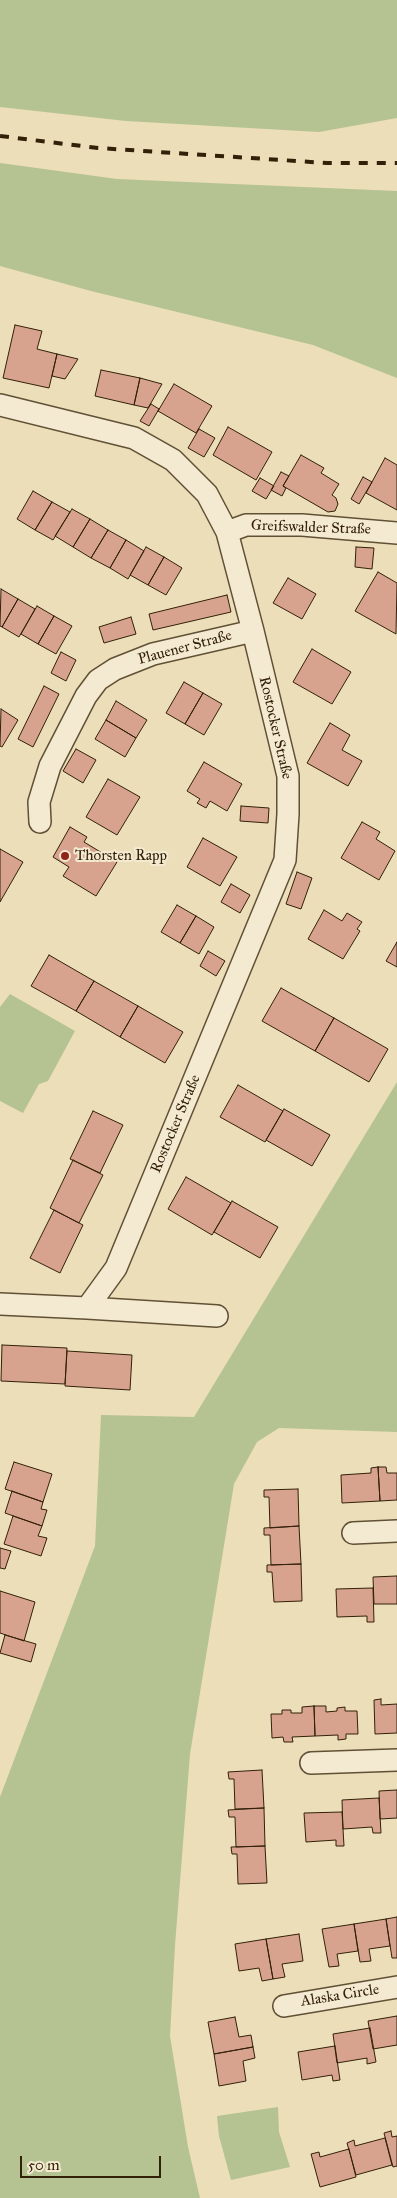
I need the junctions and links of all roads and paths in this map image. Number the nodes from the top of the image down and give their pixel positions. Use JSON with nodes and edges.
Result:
{"nodes":[{"id":1,"x":0,"y":405,"type":"edge"},
{"id":2,"x":227,"y":532,"type":"junction"},
{"id":3,"x":397,"y":533,"type":"edge"},
{"id":4,"x":253,"y":631,"type":"junction"},
{"id":5,"x":40,"y":822,"type":"dead end"},
{"id":6,"x":0,"y":1304,"type":"edge"},
{"id":7,"x":87,"y":1308,"type":"junction"},
{"id":8,"x":217,"y":1316,"type":"dead end"},
{"id":9,"x":397,"y":1531,"type":"edge"},
{"id":10,"x":353,"y":1532,"type":"dead end"},
{"id":11,"x":397,"y":1760,"type":"edge"},
{"id":12,"x":311,"y":1763,"type":"dead end"},
{"id":13,"x":397,"y":1987,"type":"edge"},
{"id":14,"x":284,"y":2006,"type":"dead end"}],
"edges":[{"from":1,"to":2,"type":"street","name":"Rostocker Straße"},
{"from":2,"to":3,"type":"street","name":"Greifswalder Straße"},
{"from":2,"to":4,"type":"street","name":"Rostocker Straße"},
{"from":4,"to":5,"type":"street","name":"Plauener Straße"},
{"from":4,"to":7,"type":"street","name":"Rostocker Straße"},
{"from":6,"to":7,"type":"street"},
{"from":7,"to":8,"type":"street"},
{"from":9,"to":10,"type":"street"},
{"from":11,"to":12,"type":"street"},
{"from":13,"to":14,"type":"street","name":"Alaska Circle"}]}
